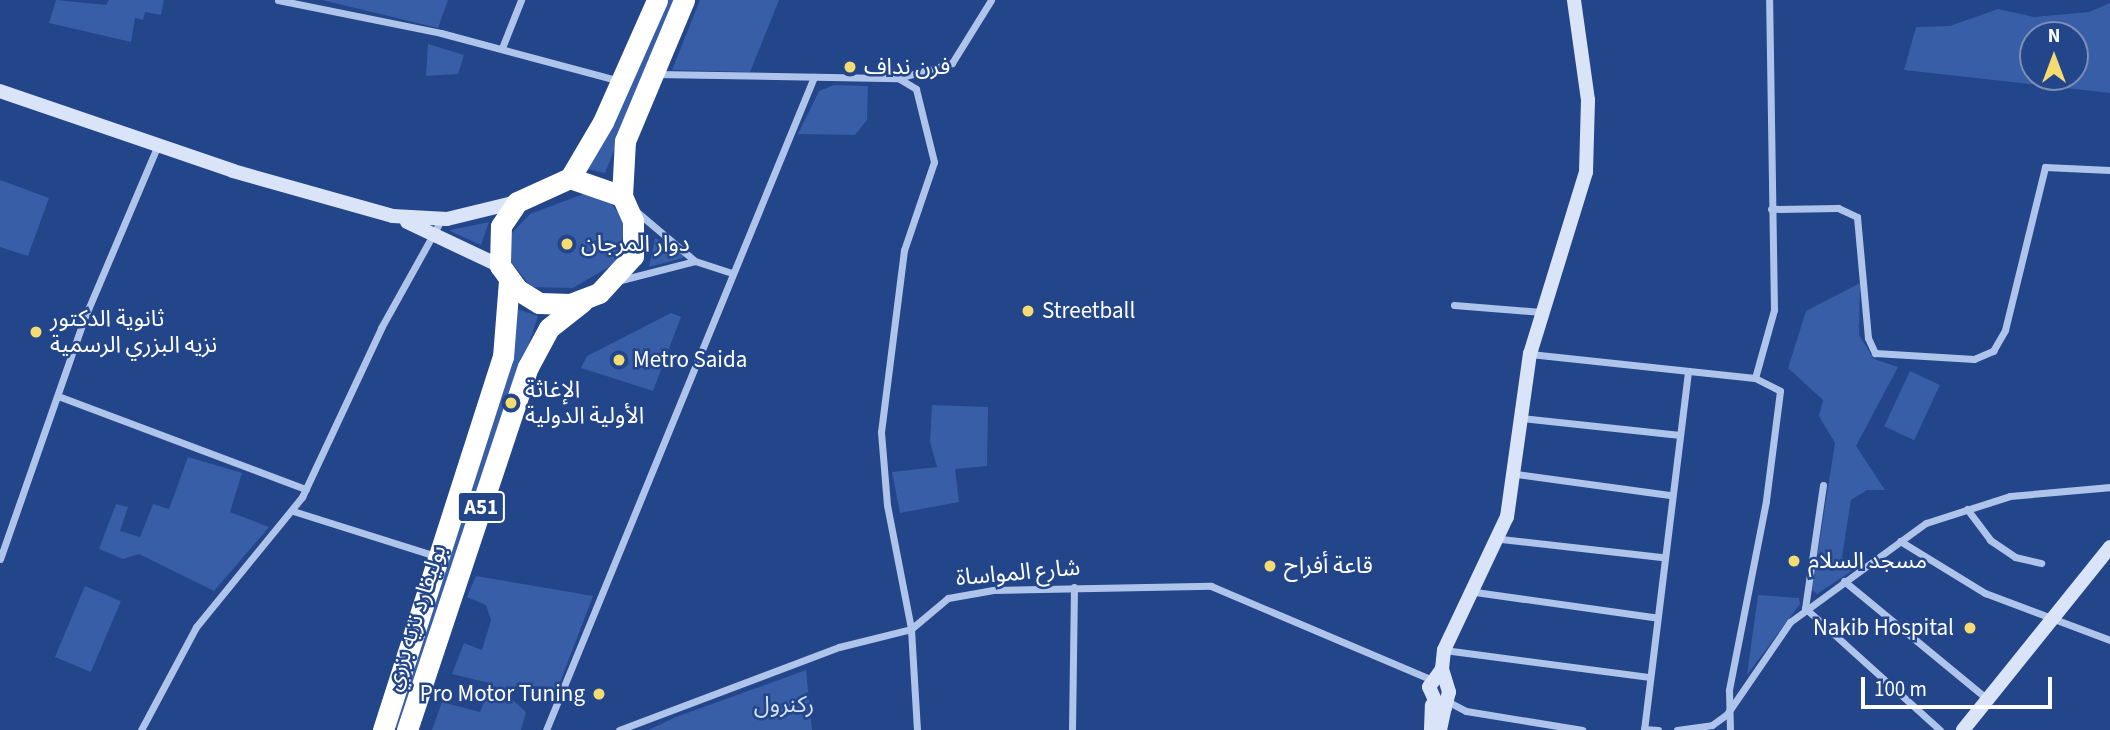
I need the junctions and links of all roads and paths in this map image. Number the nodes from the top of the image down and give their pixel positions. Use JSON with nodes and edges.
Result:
{"nodes":[{"id":1,"x":278,"y":0,"type":"edge"},
{"id":2,"x":521,"y":0,"type":"edge"},
{"id":3,"x":657,"y":0,"type":"edge"},
{"id":4,"x":684,"y":0,"type":"edge"},
{"id":5,"x":991,"y":0,"type":"edge"},
{"id":6,"x":1574,"y":0,"type":"edge"},
{"id":7,"x":1769,"y":0,"type":"edge"},
{"id":8,"x":315,"y":2,"type":"edge"},
{"id":9,"x":502,"y":48,"type":"junction"},
{"id":10,"x":653,"y":74,"type":"junction"},
{"id":11,"x":814,"y":77,"type":"junction"},
{"id":12,"x":898,"y":78,"type":"junction"},
{"id":13,"x":621,"y":81,"type":"junction"},
{"id":14,"x":0,"y":91,"type":"edge"},
{"id":15,"x":158,"y":145,"type":"junction"},
{"id":16,"x":2110,"y":170,"type":"edge"},
{"id":17,"x":570,"y":178,"type":"junction"},
{"id":18,"x":625,"y":201,"type":"junction"},
{"id":19,"x":517,"y":202,"type":"junction"},
{"id":20,"x":1771,"y":209,"type":"junction"},
{"id":21,"x":438,"y":227,"type":"junction"},
{"id":22,"x":695,"y":261,"type":"junction"},
{"id":23,"x":504,"y":273,"type":"junction"},
{"id":24,"x":732,"y":273,"type":"junction"},
{"id":25,"x":612,"y":284,"type":"junction"},
{"id":26,"x":582,"y":302,"type":"junction"},
{"id":27,"x":1454,"y":304,"type":"dead end"},
{"id":28,"x":1541,"y":312,"type":"junction"},
{"id":29,"x":1530,"y":354,"type":"junction"},
{"id":30,"x":1688,"y":372,"type":"junction"},
{"id":31,"x":1755,"y":378,"type":"junction"},
{"id":32,"x":58,"y":396,"type":"junction"},
{"id":33,"x":1521,"y":418,"type":"junction"},
{"id":34,"x":1680,"y":435,"type":"junction"},
{"id":35,"x":1516,"y":474,"type":"junction"},
{"id":36,"x":1823,"y":485,"type":"dead end"},
{"id":37,"x":2108,"y":487,"type":"edge"},
{"id":38,"x":306,"y":489,"type":"junction"},
{"id":39,"x":1670,"y":495,"type":"junction"},
{"id":40,"x":1967,"y":509,"type":"junction"},
{"id":41,"x":293,"y":511,"type":"junction"},
{"id":42,"x":1501,"y":539,"type":"junction"},
{"id":43,"x":1900,"y":541,"type":"junction"},
{"id":44,"x":2110,"y":547,"type":"edge"},
{"id":45,"x":439,"y":557,"type":"junction"},
{"id":46,"x":1661,"y":557,"type":"junction"},
{"id":47,"x":0,"y":559,"type":"edge"},
{"id":48,"x":2041,"y":563,"type":"dead end"},
{"id":49,"x":1844,"y":581,"type":"junction"},
{"id":50,"x":1074,"y":587,"type":"junction"},
{"id":51,"x":1475,"y":592,"type":"junction"},
{"id":52,"x":1805,"y":608,"type":"junction"},
{"id":53,"x":1654,"y":617,"type":"junction"},
{"id":54,"x":2047,"y":620,"type":"junction"},
{"id":55,"x":911,"y":629,"type":"junction"},
{"id":56,"x":2110,"y":640,"type":"edge"},
{"id":57,"x":1444,"y":650,"type":"junction"},
{"id":58,"x":1442,"y":669,"type":"junction"},
{"id":59,"x":1648,"y":677,"type":"junction"},
{"id":60,"x":1430,"y":679,"type":"junction"},
{"id":61,"x":1986,"y":698,"type":"junction"},
{"id":62,"x":1441,"y":704,"type":"junction"},
{"id":63,"x":1727,"y":714,"type":"junction"},
{"id":64,"x":1644,"y":729,"type":"edge"},
{"id":65,"x":141,"y":730,"type":"edge"},
{"id":66,"x":383,"y":730,"type":"edge"},
{"id":67,"x":407,"y":730,"type":"edge"},
{"id":68,"x":546,"y":730,"type":"edge"},
{"id":69,"x":619,"y":730,"type":"edge"},
{"id":70,"x":917,"y":730,"type":"edge"},
{"id":71,"x":1072,"y":730,"type":"edge"},
{"id":72,"x":1431,"y":730,"type":"edge"},
{"id":73,"x":1440,"y":730,"type":"edge"},
{"id":74,"x":1582,"y":730,"type":"edge"},
{"id":75,"x":1658,"y":730,"type":"edge"},
{"id":76,"x":1677,"y":730,"type":"edge"},
{"id":77,"x":1730,"y":730,"type":"edge"},
{"id":78,"x":1940,"y":730,"type":"edge"},
{"id":79,"x":1963,"y":730,"type":"edge"}],
"edges":[{"from":1,"to":8,"type":"street"},
{"from":2,"to":9,"type":"street"},
{"from":3,"to":13,"type":"highway"},
{"from":4,"to":10,"type":"highway","number":"A51"},
{"from":5,"to":12,"type":"street"},
{"from":6,"to":28,"type":"main road"},
{"from":7,"to":20,"type":"street"},
{"from":8,"to":9,"type":"street"},
{"from":9,"to":13,"type":"street"},
{"from":10,"to":11,"type":"street"},
{"from":10,"to":18,"type":"highway","number":"A51"},
{"from":11,"to":12,"type":"street"},
{"from":11,"to":24,"type":"street"},
{"from":12,"to":55,"type":"street"},
{"from":13,"to":17,"type":"highway"},
{"from":14,"to":15,"type":"main road"},
{"from":15,"to":21,"type":"main road"},
{"from":15,"to":32,"type":"street"},
{"from":16,"to":20,"type":"street"},
{"from":17,"to":18,"type":"highway"},
{"from":17,"to":19,"type":"highway"},
{"from":18,"to":22,"type":"street"},
{"from":18,"to":25,"type":"highway","number":"A51"},
{"from":19,"to":21,"type":"main road"},
{"from":19,"to":23,"type":"highway","number":"A51"},
{"from":20,"to":31,"type":"street"},
{"from":21,"to":23,"type":"main road"},
{"from":21,"to":38,"type":"street"},
{"from":22,"to":24,"type":"street"},
{"from":22,"to":25,"type":"street"},
{"from":23,"to":26,"type":"highway","number":"A51"},
{"from":23,"to":45,"type":"highway","name":"بوليفارد نزيه بزري","number":"A51"},
{"from":24,"to":68,"type":"street"},
{"from":25,"to":26,"type":"highway","number":"A51"},
{"from":26,"to":67,"type":"highway","name":"بوليفارد نزيه بزري","number":"A51"},
{"from":27,"to":28,"type":"street"},
{"from":28,"to":29,"type":"main road"},
{"from":29,"to":30,"type":"street"},
{"from":29,"to":33,"type":"main road"},
{"from":30,"to":31,"type":"street"},
{"from":30,"to":34,"type":"street"},
{"from":31,"to":63,"type":"street"},
{"from":32,"to":38,"type":"street"},
{"from":32,"to":47,"type":"street"},
{"from":33,"to":34,"type":"street"},
{"from":33,"to":35,"type":"main road"},
{"from":34,"to":39,"type":"street"},
{"from":35,"to":39,"type":"street"},
{"from":35,"to":42,"type":"main road"},
{"from":36,"to":52,"type":"street"},
{"from":37,"to":40,"type":"street"},
{"from":38,"to":41,"type":"street"},
{"from":39,"to":46,"type":"street"},
{"from":40,"to":43,"type":"street"},
{"from":40,"to":48,"type":"street"},
{"from":41,"to":45,"type":"street"},
{"from":41,"to":65,"type":"street"},
{"from":42,"to":46,"type":"street"},
{"from":42,"to":51,"type":"main road"},
{"from":43,"to":49,"type":"street"},
{"from":43,"to":54,"type":"street"},
{"from":44,"to":54,"type":"main road"},
{"from":45,"to":66,"type":"highway","name":"بوليفارد نزيه بزري","number":"A51"},
{"from":46,"to":53,"type":"street"},
{"from":49,"to":52,"type":"street"},
{"from":49,"to":61,"type":"street"},
{"from":50,"to":55,"type":"street","name":"شارع المواساة"},
{"from":50,"to":60,"type":"street","name":"شارع المواساة"},
{"from":50,"to":71,"type":"street"},
{"from":51,"to":53,"type":"street"},
{"from":51,"to":57,"type":"main road"},
{"from":52,"to":63,"type":"street"},
{"from":52,"to":78,"type":"street"},
{"from":53,"to":59,"type":"street"},
{"from":54,"to":56,"type":"street"},
{"from":54,"to":61,"type":"main road"},
{"from":55,"to":69,"type":"street","name":"شارع المواساة"},
{"from":55,"to":70,"type":"street"},
{"from":57,"to":58,"type":"main road"},
{"from":57,"to":59,"type":"street"},
{"from":58,"to":60,"type":"main road"},
{"from":58,"to":62,"type":"main road"},
{"from":59,"to":64,"type":"street"},
{"from":60,"to":62,"type":"main road"},
{"from":61,"to":79,"type":"main road"},
{"from":62,"to":72,"type":"main road"},
{"from":62,"to":73,"type":"main road"},
{"from":62,"to":74,"type":"street"},
{"from":63,"to":76,"type":"street"},
{"from":63,"to":77,"type":"street"},
{"from":64,"to":75,"type":"street"}]}
